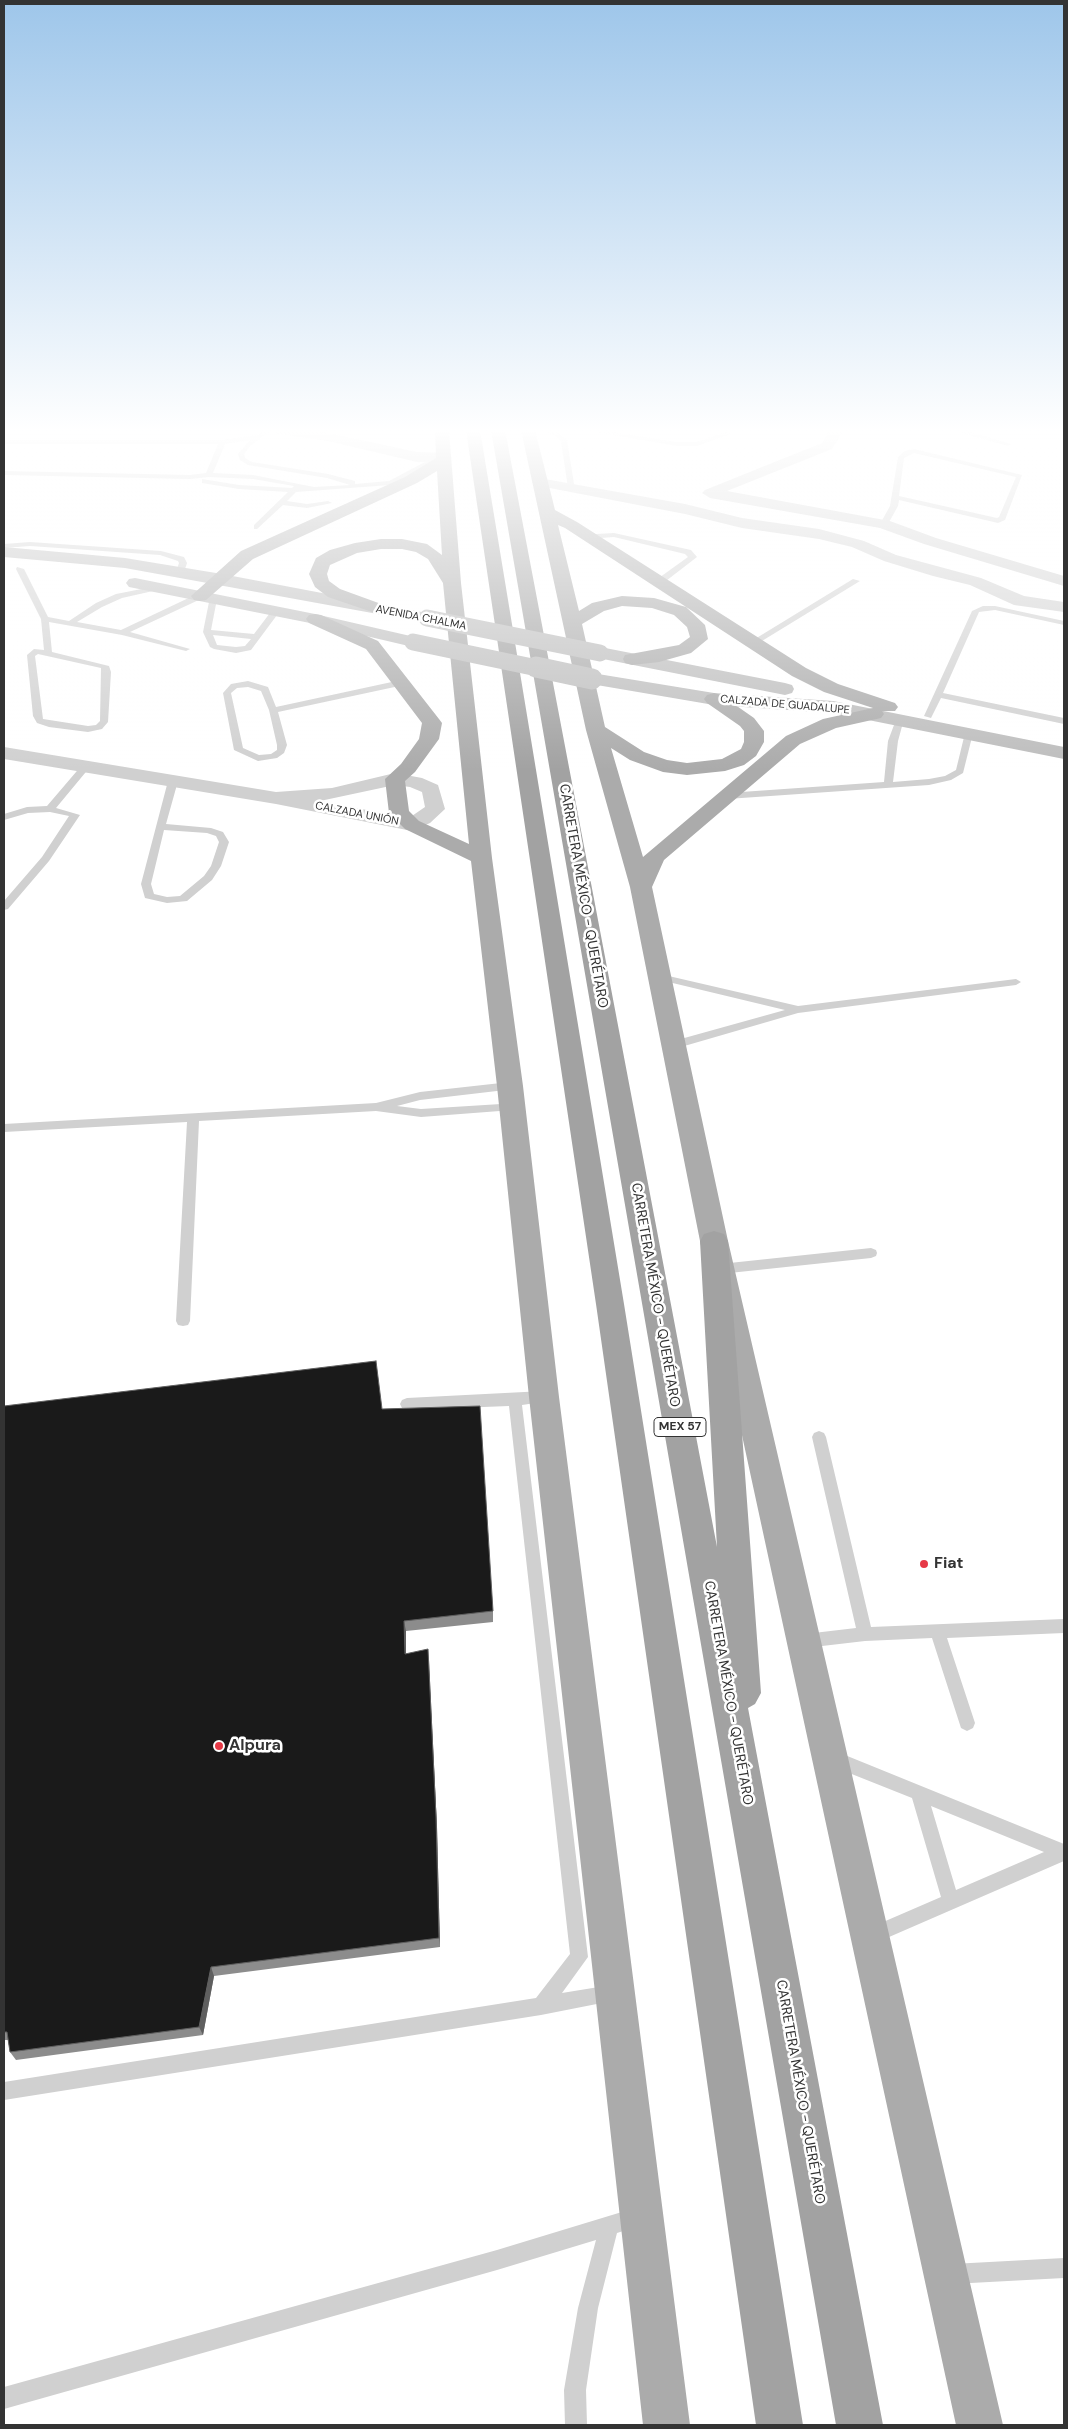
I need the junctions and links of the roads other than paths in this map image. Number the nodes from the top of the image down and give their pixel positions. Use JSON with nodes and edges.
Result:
{"nodes":[{"id":1,"x":272,"y":543,"type":"edge"},
{"id":2,"x":449,"y":543,"type":"edge"},
{"id":3,"x":491,"y":543,"type":"edge"},
{"id":4,"x":519,"y":543,"type":"edge"},
{"id":5,"x":554,"y":543,"type":"edge"},
{"id":6,"x":600,"y":543,"type":"edge"},
{"id":7,"x":650,"y":543,"type":"edge"},
{"id":8,"x":855,"y":543,"type":"edge"},
{"id":9,"x":938,"y":543,"type":"edge"},
{"id":10,"x":4,"y":546,"type":"edge"},
{"id":11,"x":4,"y":552,"type":"edge"},
{"id":12,"x":80,"y":559,"type":"junction"},
{"id":13,"x":12,"y":569,"type":"edge"},
{"id":14,"x":222,"y":579,"type":"junction"},
{"id":15,"x":856,"y":581,"type":"dead end"},
{"id":16,"x":1064,"y":581,"type":"edge"},
{"id":17,"x":659,"y":582,"type":"junction"},
{"id":18,"x":452,"y":583,"type":"junction"},
{"id":19,"x":159,"y":587,"type":"junction"},
{"id":20,"x":207,"y":598,"type":"junction"},
{"id":21,"x":1064,"y":607,"type":"edge"},
{"id":22,"x":378,"y":609,"type":"junction"},
{"id":23,"x":276,"y":611,"type":"junction"},
{"id":24,"x":45,"y":618,"type":"junction"},
{"id":25,"x":314,"y":619,"type":"junction"},
{"id":26,"x":72,"y":622,"type":"junction"},
{"id":27,"x":573,"y":622,"type":"junction"},
{"id":28,"x":1064,"y":623,"type":"edge"},
{"id":29,"x":207,"y":632,"type":"junction"},
{"id":30,"x":122,"y":633,"type":"junction"},
{"id":31,"x":256,"y":637,"type":"junction"},
{"id":32,"x":754,"y":642,"type":"junction"},
{"id":33,"x":186,"y":649,"type":"dead end"},
{"id":34,"x":685,"y":649,"type":"junction"},
{"id":35,"x":48,"y":652,"type":"junction"},
{"id":36,"x":600,"y":653,"type":"joint"},
{"id":37,"x":632,"y":659,"type":"junction"},
{"id":38,"x":592,"y":679,"type":"joint"},
{"id":39,"x":401,"y":683,"type":"junction"},
{"id":40,"x":788,"y":690,"type":"junction"},
{"id":41,"x":938,"y":695,"type":"junction"},
{"id":42,"x":714,"y":699,"type":"junction"},
{"id":43,"x":274,"y":710,"type":"junction"},
{"id":44,"x":887,"y":714,"type":"junction"},
{"id":45,"x":928,"y":716,"type":"junction"},
{"id":46,"x":1064,"y":721,"type":"edge"},
{"id":47,"x":596,"y":730,"type":"junction"},
{"id":48,"x":969,"y":733,"type":"junction"},
{"id":49,"x":1064,"y":743,"type":"edge"},
{"id":50,"x":1064,"y":753,"type":"edge"},
{"id":51,"x":4,"y":754,"type":"edge"},
{"id":52,"x":85,"y":767,"type":"junction"},
{"id":53,"x":395,"y":779,"type":"junction"},
{"id":54,"x":173,"y":781,"type":"junction"},
{"id":55,"x":888,"y":785,"type":"junction"},
{"id":56,"x":727,"y":796,"type":"junction"},
{"id":57,"x":276,"y":798,"type":"junction"},
{"id":58,"x":50,"y":809,"type":"junction"},
{"id":59,"x":4,"y":817,"type":"edge"},
{"id":60,"x":412,"y":825,"type":"junction"},
{"id":61,"x":161,"y":827,"type":"junction"},
{"id":62,"x":481,"y":858,"type":"junction"},
{"id":63,"x":642,"y":887,"type":"junction"},
{"id":64,"x":4,"y":907,"type":"edge"},
{"id":65,"x":660,"y":977,"type":"junction"},
{"id":66,"x":1016,"y":982,"type":"dead end"},
{"id":67,"x":797,"y":1010,"type":"junction"},
{"id":68,"x":674,"y":1045,"type":"junction"},
{"id":69,"x":511,"y":1096,"type":"junction"},
{"id":70,"x":376,"y":1107,"type":"junction"},
{"id":71,"x":193,"y":1118,"type":"junction"},
{"id":72,"x":4,"y":1128,"type":"edge"},
{"id":73,"x":870,"y":1252,"type":"dead end"},
{"id":74,"x":717,"y":1255,"type":"junction"},
{"id":75,"x":183,"y":1321,"type":"dead end"},
{"id":76,"x":529,"y":1398,"type":"junction"},
{"id":77,"x":407,"y":1404,"type":"dead end"},
{"id":78,"x":819,"y":1437,"type":"dead end"},
{"id":79,"x":1064,"y":1626,"type":"edge"},
{"id":80,"x":938,"y":1633,"type":"junction"},
{"id":81,"x":865,"y":1634,"type":"junction"},
{"id":82,"x":805,"y":1641,"type":"junction"},
{"id":83,"x":967,"y":1723,"type":"dead end"},
{"id":84,"x":831,"y":1758,"type":"junction"},
{"id":85,"x":919,"y":1794,"type":"junction"},
{"id":86,"x":752,"y":1824,"type":"junction"},
{"id":87,"x":1064,"y":1852,"type":"edge"},
{"id":88,"x":951,"y":1901,"type":"junction"},
{"id":89,"x":871,"y":1936,"type":"junction"},
{"id":90,"x":616,"y":1993,"type":"junction"},
{"id":91,"x":541,"y":2006,"type":"junction"},
{"id":92,"x":4,"y":2091,"type":"edge"},
{"id":93,"x":642,"y":2216,"type":"junction"},
{"id":94,"x":610,"y":2227,"type":"junction"},
{"id":95,"x":1064,"y":2268,"type":"edge"},
{"id":96,"x":947,"y":2274,"type":"junction"},
{"id":97,"x":4,"y":2398,"type":"edge"},
{"id":98,"x":576,"y":2425,"type":"edge"},
{"id":99,"x":667,"y":2425,"type":"edge"},
{"id":100,"x":780,"y":2425,"type":"edge"},
{"id":101,"x":860,"y":2425,"type":"edge"},
{"id":102,"x":980,"y":2425,"type":"edge"}],
"edges":[{"from":1,"to":14,"type":"main road"},
{"from":2,"to":18,"type":"main road"},
{"from":3,"to":100,"type":"highway"},
{"from":4,"to":86,"type":"highway","name":"CARRETERA MÉXICO - QUERÉTARO","number":"MEX 57"},
{"from":5,"to":27,"type":"main road"},
{"from":6,"to":17,"type":"main road"},
{"from":7,"to":17,"type":"lane"},
{"from":8,"to":21,"type":"street"},
{"from":9,"to":16,"type":"street"},
{"from":10,"to":12,"type":"lane"},
{"from":11,"to":12,"type":"main road","name":"AVENIDA CHALMA"},
{"from":12,"to":13,"type":"main road","name":"AVENIDA CHALMA"},
{"from":12,"to":14,"type":"main road","name":"AVENIDA CHALMA"},
{"from":12,"to":19,"type":"main road","name":"AVENIDA CHALMA"},
{"from":13,"to":24,"type":"lane"},
{"from":14,"to":20,"type":"main road"},
{"from":14,"to":22,"type":"main road","name":"AVENIDA CHALMA"},
{"from":15,"to":32,"type":"lane"},
{"from":17,"to":32,"type":"main road"},
{"from":18,"to":22,"type":"main road"},
{"from":18,"to":62,"type":"main road"},
{"from":19,"to":20,"type":"main road","name":"AVENIDA CHALMA"},
{"from":19,"to":26,"type":"lane"},
{"from":20,"to":23,"type":"main road","name":"AVENIDA CHALMA"},
{"from":20,"to":29,"type":"lane"},
{"from":20,"to":30,"type":"lane"},
{"from":22,"to":36,"type":"main road","name":"AVENIDA CHALMA","bridge":true},
{"from":23,"to":25,"type":"main road","name":"AVENIDA CHALMA"},
{"from":23,"to":31,"type":"lane"},
{"from":24,"to":26,"type":"lane"},
{"from":24,"to":35,"type":"lane"},
{"from":25,"to":38,"type":"main road","name":"AVENIDA CHALMA","bridge":true},
{"from":25,"to":39,"type":"main road"},
{"from":26,"to":30,"type":"lane"},
{"from":27,"to":34,"type":"main road"},
{"from":27,"to":47,"type":"main road"},
{"from":28,"to":41,"type":"lane"},
{"from":29,"to":31,"type":"lane"},
{"from":29,"to":31,"type":"lane"},
{"from":30,"to":33,"type":"lane"},
{"from":32,"to":44,"type":"main road"},
{"from":34,"to":37,"type":"main road"},
{"from":34,"to":40,"type":"main road"},
{"from":35,"to":35,"type":"lane"},
{"from":36,"to":37,"type":"main road","name":"CALZADA DE GUADALUPE"},
{"from":37,"to":40,"type":"main road","name":"CALZADA DE GUADALUPE"},
{"from":38,"to":42,"type":"main road","name":"CALZADA DE GUADALUPE"},
{"from":39,"to":43,"type":"lane"},
{"from":39,"to":53,"type":"main road"},
{"from":40,"to":44,"type":"main road","name":"CALZADA DE GUADALUPE"},
{"from":41,"to":45,"type":"lane"},
{"from":41,"to":46,"type":"lane"},
{"from":42,"to":44,"type":"main road","name":"CALZADA DE GUADALUPE"},
{"from":42,"to":47,"type":"main road"},
{"from":43,"to":43,"type":"lane"},
{"from":44,"to":45,"type":"main road","name":"CALZADA DE GUADALUPE"},
{"from":44,"to":48,"type":"main road","name":"CALZADA DE GUADALUPE"},
{"from":44,"to":55,"type":"lane"},
{"from":44,"to":56,"type":"main road"},
{"from":45,"to":49,"type":"main road","name":"CALZADA DE GUADALUPE"},
{"from":47,"to":63,"type":"main road"},
{"from":48,"to":50,"type":"main road","name":"CALZADA DE GUADALUPE"},
{"from":48,"to":55,"type":"lane"},
{"from":51,"to":52,"type":"street","name":"CALZADA UNIÓN"},
{"from":52,"to":54,"type":"street","name":"CALZADA UNIÓN"},
{"from":52,"to":58,"type":"lane"},
{"from":53,"to":57,"type":"street","name":"CALZADA UNIÓN"},
{"from":53,"to":60,"type":"main road"},
{"from":53,"to":60,"type":"street","name":"CALZADA UNIÓN"},
{"from":54,"to":57,"type":"street","name":"CALZADA UNIÓN"},
{"from":54,"to":61,"type":"lane"},
{"from":55,"to":56,"type":"lane"},
{"from":56,"to":63,"type":"main road"},
{"from":57,"to":60,"type":"street","name":"CALZADA UNIÓN"},
{"from":58,"to":59,"type":"lane"},
{"from":58,"to":64,"type":"lane"},
{"from":60,"to":62,"type":"main road"},
{"from":61,"to":61,"type":"lane"},
{"from":62,"to":69,"type":"main road"},
{"from":63,"to":65,"type":"main road"},
{"from":65,"to":67,"type":"lane"},
{"from":65,"to":68,"type":"main road"},
{"from":66,"to":67,"type":"lane"},
{"from":67,"to":68,"type":"lane"},
{"from":68,"to":74,"type":"main road"},
{"from":69,"to":70,"type":"lane"},
{"from":69,"to":70,"type":"lane"},
{"from":69,"to":76,"type":"main road"},
{"from":70,"to":71,"type":"lane"},
{"from":71,"to":72,"type":"lane"},
{"from":71,"to":75,"type":"lane"},
{"from":73,"to":74,"type":"lane"},
{"from":74,"to":82,"type":"main road"},
{"from":74,"to":86,"type":"highway"},
{"from":76,"to":77,"type":"lane"},
{"from":76,"to":90,"type":"main road"},
{"from":76,"to":91,"type":"lane"},
{"from":78,"to":81,"type":"lane"},
{"from":79,"to":80,"type":"lane"},
{"from":80,"to":81,"type":"lane"},
{"from":80,"to":83,"type":"lane"},
{"from":81,"to":82,"type":"lane"},
{"from":82,"to":84,"type":"main road"},
{"from":84,"to":85,"type":"lane"},
{"from":84,"to":89,"type":"main road"},
{"from":85,"to":87,"type":"lane"},
{"from":85,"to":88,"type":"lane"},
{"from":86,"to":101,"type":"highway","name":"CARRETERA MÉXICO - QUERÉTARO","number":"MEX 57"},
{"from":87,"to":88,"type":"lane"},
{"from":88,"to":89,"type":"lane"},
{"from":89,"to":96,"type":"main road"},
{"from":90,"to":91,"type":"lane"},
{"from":90,"to":93,"type":"main road"},
{"from":91,"to":92,"type":"lane"},
{"from":93,"to":94,"type":"lane"},
{"from":93,"to":99,"type":"main road"},
{"from":94,"to":97,"type":"lane"},
{"from":94,"to":98,"type":"lane"},
{"from":95,"to":96,"type":"lane"},
{"from":96,"to":102,"type":"main road"}]}
